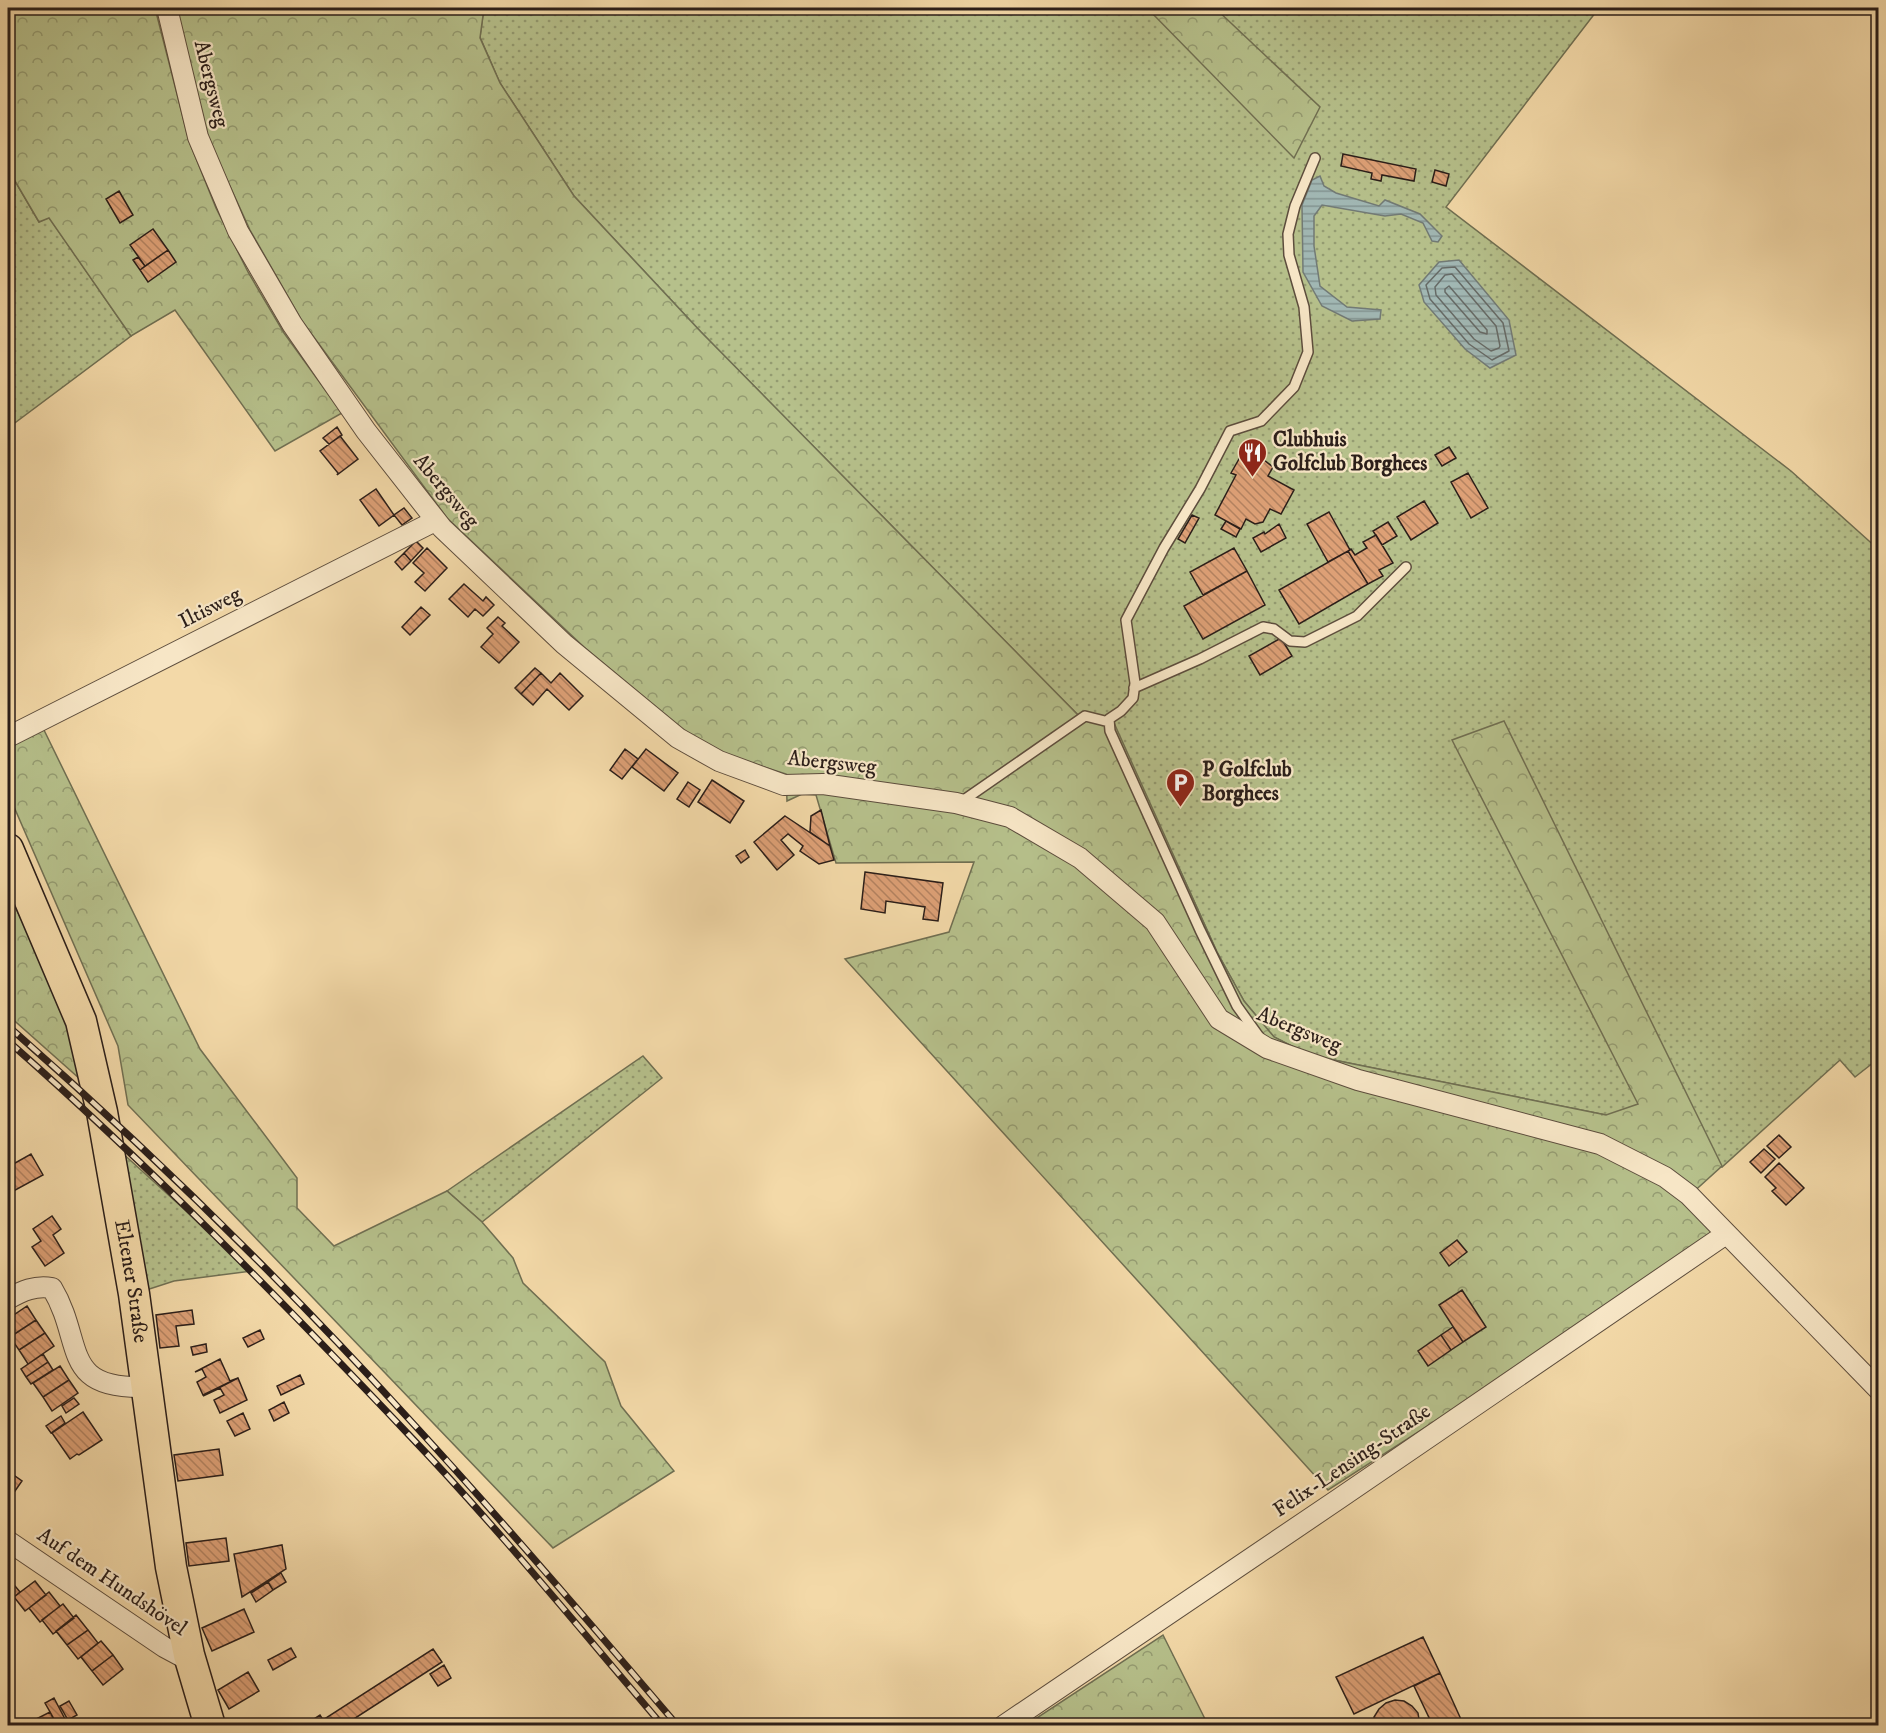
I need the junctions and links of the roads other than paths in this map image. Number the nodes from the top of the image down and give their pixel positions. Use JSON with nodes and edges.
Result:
{"nodes":[{"id":1,"x":167,"y":8,"type":"edge"},
{"id":2,"x":1315,"y":158,"type":"dead end"},
{"id":3,"x":435,"y":521,"type":"junction"},
{"id":4,"x":1406,"y":567,"type":"dead end"},
{"id":5,"x":1134,"y":688,"type":"junction"},
{"id":6,"x":1109,"y":722,"type":"junction"},
{"id":7,"x":8,"y":738,"type":"edge"},
{"id":8,"x":959,"y":804,"type":"junction"},
{"id":9,"x":8,"y":849,"type":"edge"},
{"id":10,"x":1267,"y":1048,"type":"junction"},
{"id":11,"x":1726,"y":1234,"type":"junction"},
{"id":12,"x":8,"y":1299,"type":"edge"},
{"id":13,"x":147,"y":1387,"type":"junction"},
{"id":14,"x":1878,"y":1389,"type":"edge"},
{"id":15,"x":8,"y":1541,"type":"edge"},
{"id":16,"x":192,"y":1662,"type":"junction"},
{"id":17,"x":210,"y":1725,"type":"edge"},
{"id":18,"x":1003,"y":1725,"type":"edge"}],
"edges":[{"from":1,"to":3,"type":"street","name":"Abergsweg"},
{"from":2,"to":5,"type":"lane"},
{"from":3,"to":7,"type":"street","name":"Iltisweg"},
{"from":3,"to":8,"type":"street","name":"Abergsweg"},
{"from":4,"to":5,"type":"lane"},
{"from":5,"to":6,"type":"lane"},
{"from":6,"to":8,"type":"lane"},
{"from":6,"to":10,"type":"lane"},
{"from":8,"to":10,"type":"street","name":"Abergsweg"},
{"from":9,"to":13,"type":"main road","name":"Eltener Straße"},
{"from":10,"to":11,"type":"street","name":"Abergsweg"},
{"from":11,"to":14,"type":"street","name":"Abergsweg"},
{"from":11,"to":18,"type":"street","name":"Felix-Lensing-Straße"},
{"from":12,"to":13,"type":"street"},
{"from":13,"to":16,"type":"main road","name":"Eltener Straße"},
{"from":15,"to":16,"type":"street","name":"Auf dem Hundshövel"},
{"from":16,"to":17,"type":"main road","name":"Eltener Straße"}]}
